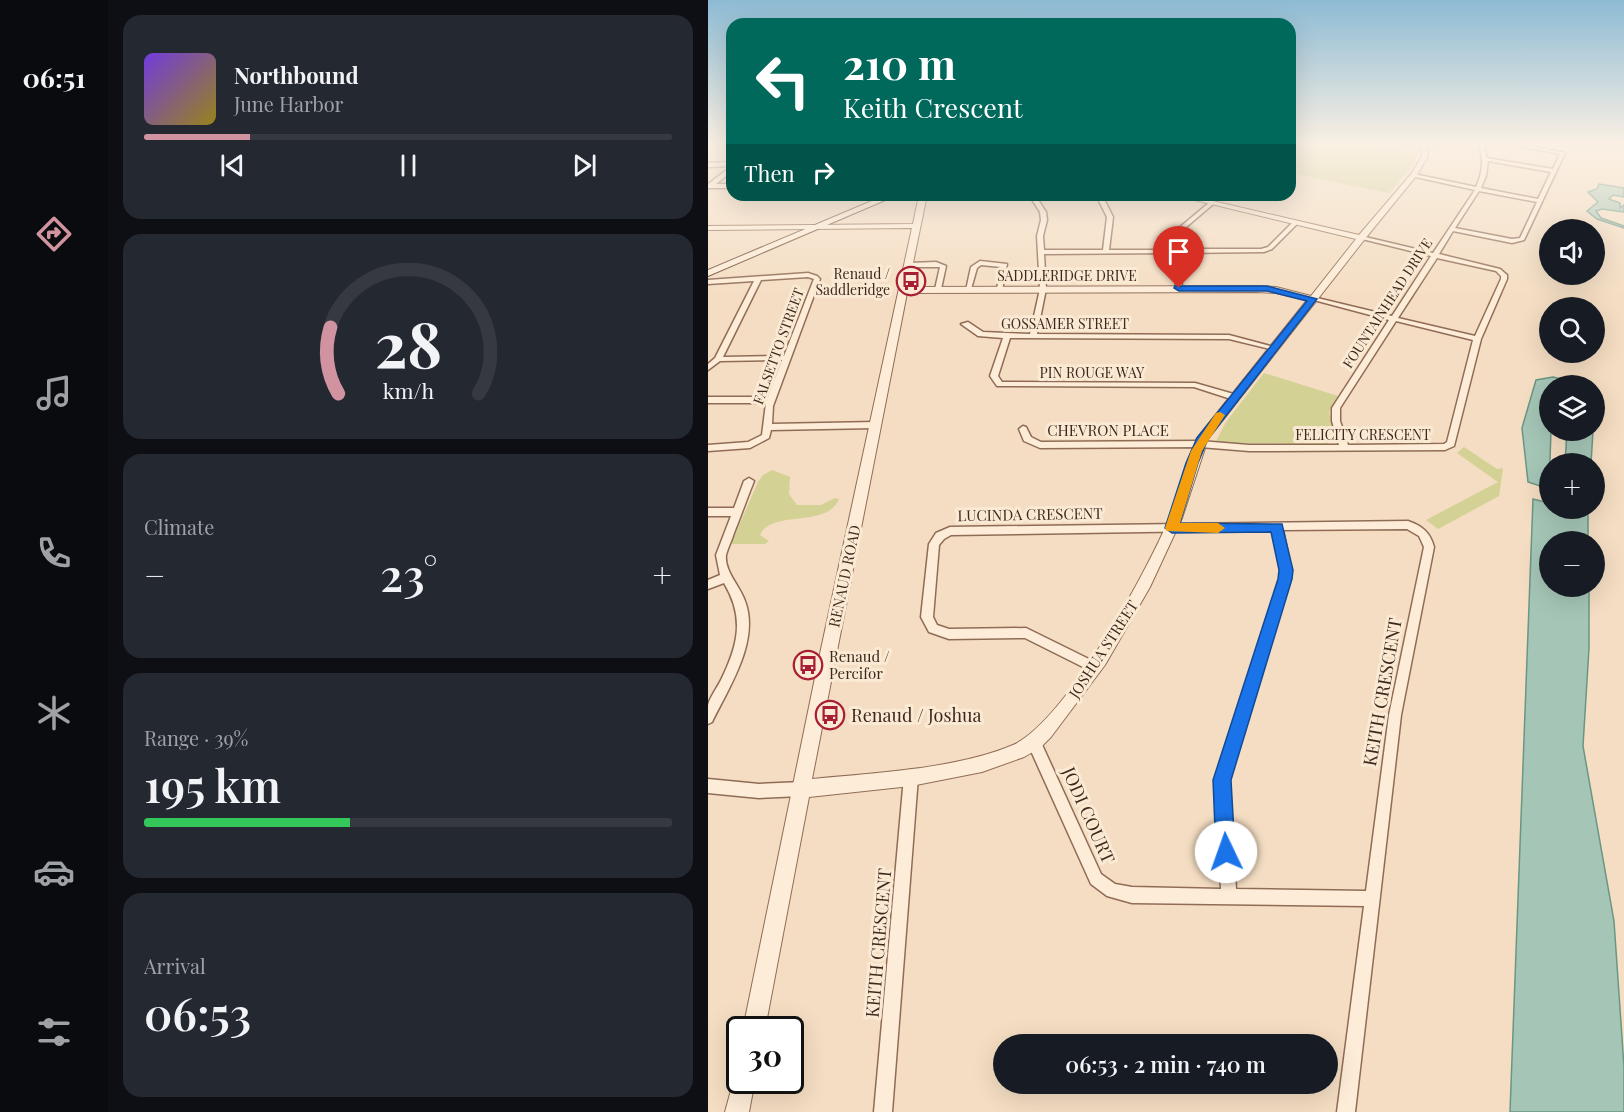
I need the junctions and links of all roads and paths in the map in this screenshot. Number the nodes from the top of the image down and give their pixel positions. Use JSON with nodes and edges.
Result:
{"nodes":[{"id":1,"x":1398,"y":195,"type":"edge"},
{"id":2,"x":1473,"y":195,"type":"edge"},
{"id":3,"x":1511,"y":195,"type":"edge"},
{"id":4,"x":1544,"y":195,"type":"edge"},
{"id":5,"x":879,"y":201,"type":"edge"},
{"id":6,"x":922,"y":201,"type":"edge"},
{"id":7,"x":1036,"y":201,"type":"edge"},
{"id":8,"x":1102,"y":201,"type":"edge"},
{"id":9,"x":1199,"y":201,"type":"edge"},
{"id":10,"x":1541,"y":201,"type":"junction"},
{"id":11,"x":1210,"y":204,"type":"junction"},
{"id":12,"x":1295,"y":223,"type":"junction"},
{"id":13,"x":916,"y":226,"type":"junction"},
{"id":14,"x":708,"y":228,"type":"edge"},
{"id":15,"x":816,"y":228,"type":"junction"},
{"id":16,"x":1451,"y":229,"type":"junction"},
{"id":17,"x":1361,"y":238,"type":"junction"},
{"id":18,"x":1042,"y":252,"type":"junction"},
{"id":19,"x":1106,"y":252,"type":"junction"},
{"id":20,"x":1177,"y":252,"type":"junction"},
{"id":21,"x":1434,"y":255,"type":"junction"},
{"id":22,"x":908,"y":265,"type":"junction"},
{"id":23,"x":708,"y":273,"type":"edge"},
{"id":24,"x":758,"y":279,"type":"junction"},
{"id":25,"x":708,"y":282,"type":"edge"},
{"id":26,"x":1179,"y":288,"type":"junction"},
{"id":27,"x":968,"y":289,"type":"junction"},
{"id":28,"x":1000,"y":289,"type":"junction"},
{"id":29,"x":1043,"y":289,"type":"junction"},
{"id":30,"x":903,"y":290,"type":"junction"},
{"id":31,"x":938,"y":290,"type":"junction"},
{"id":32,"x":1313,"y":299,"type":"junction"},
{"id":33,"x":1394,"y":319,"type":"junction"},
{"id":34,"x":965,"y":324,"type":"dead end"},
{"id":35,"x":1033,"y":336,"type":"junction"},
{"id":36,"x":1007,"y":337,"type":"junction"},
{"id":37,"x":1477,"y":339,"type":"junction"},
{"id":38,"x":1274,"y":348,"type":"junction"},
{"id":39,"x":786,"y":358,"type":"junction"},
{"id":40,"x":718,"y":359,"type":"junction"},
{"id":41,"x":708,"y":368,"type":"edge"},
{"id":42,"x":1234,"y":397,"type":"junction"},
{"id":43,"x":708,"y":400,"type":"edge"},
{"id":44,"x":771,"y":400,"type":"junction"},
{"id":45,"x":875,"y":425,"type":"junction"},
{"id":46,"x":768,"y":427,"type":"junction"},
{"id":47,"x":1023,"y":429,"type":"dead end"},
{"id":48,"x":1200,"y":444,"type":"junction"},
{"id":49,"x":1344,"y":447,"type":"junction"},
{"id":50,"x":708,"y":448,"type":"edge"},
{"id":51,"x":749,"y":481,"type":"dead end"},
{"id":52,"x":708,"y":512,"type":"edge"},
{"id":53,"x":737,"y":512,"type":"junction"},
{"id":54,"x":1277,"y":527,"type":"junction"},
{"id":55,"x":1172,"y":528,"type":"junction"},
{"id":56,"x":726,"y":577,"type":"junction"},
{"id":57,"x":708,"y":585,"type":"edge"},
{"id":58,"x":1093,"y":667,"type":"junction"},
{"id":59,"x":708,"y":718,"type":"edge"},
{"id":60,"x":1034,"y":742,"type":"junction"},
{"id":61,"x":911,"y":777,"type":"junction"},
{"id":62,"x":708,"y":786,"type":"edge"},
{"id":63,"x":802,"y":789,"type":"junction"},
{"id":64,"x":1229,"y":895,"type":"junction"},
{"id":65,"x":1371,"y":899,"type":"junction"},
{"id":66,"x":757,"y":1016,"type":"edge"},
{"id":67,"x":741,"y":1094,"type":"edge"},
{"id":68,"x":737,"y":1112,"type":"edge"},
{"id":69,"x":883,"y":1112,"type":"edge"},
{"id":70,"x":1346,"y":1112,"type":"edge"}],
"edges":[{"from":1,"to":17,"type":"street","name":"JOSHUA STREET"},
{"from":2,"to":16,"type":"street","name":"FOUNTAINHEAD DRIVE"},
{"from":3,"to":10,"type":"street"},
{"from":4,"to":10,"type":"street"},
{"from":5,"to":15,"type":"main road"},
{"from":6,"to":13,"type":"street","name":"RENAUD ROAD"},
{"from":7,"to":18,"type":"street"},
{"from":8,"to":19,"type":"street"},
{"from":9,"to":11,"type":"street"},
{"from":10,"to":16,"type":"street"},
{"from":11,"to":12,"type":"street"},
{"from":11,"to":20,"type":"street"},
{"from":12,"to":17,"type":"street"},
{"from":12,"to":20,"type":"street"},
{"from":13,"to":15,"type":"street"},
{"from":13,"to":22,"type":"street","name":"RENAUD ROAD"},
{"from":14,"to":15,"type":"street"},
{"from":15,"to":23,"type":"main road"},
{"from":16,"to":21,"type":"street","name":"FOUNTAINHEAD DRIVE"},
{"from":17,"to":21,"type":"street","name":"FELICITY CRESCENT"},
{"from":17,"to":32,"type":"street","name":"JOSHUA STREET"},
{"from":18,"to":19,"type":"street"},
{"from":18,"to":29,"type":"street"},
{"from":19,"to":20,"type":"street"},
{"from":20,"to":26,"type":"street"},
{"from":21,"to":33,"type":"street","name":"FOUNTAINHEAD DRIVE"},
{"from":21,"to":37,"type":"street","name":"FELICITY CRESCENT"},
{"from":22,"to":30,"type":"street","name":"RENAUD ROAD"},
{"from":22,"to":31,"type":"street"},
{"from":24,"to":25,"type":"street","name":"FALSETTO STREET"},
{"from":24,"to":39,"type":"street","name":"FALSETTO STREET"},
{"from":24,"to":40,"type":"street"},
{"from":26,"to":29,"type":"street","name":"SADDLERIDGE DRIVE"},
{"from":26,"to":32,"type":"street","name":"SADDLERIDGE DRIVE"},
{"from":27,"to":28,"type":"street","name":"SADDLERIDGE DRIVE"},
{"from":27,"to":28,"type":"street"},
{"from":27,"to":31,"type":"street","name":"SADDLERIDGE DRIVE"},
{"from":28,"to":29,"type":"street","name":"SADDLERIDGE DRIVE"},
{"from":29,"to":35,"type":"street"},
{"from":30,"to":31,"type":"street","name":"SADDLERIDGE DRIVE"},
{"from":30,"to":45,"type":"street","name":"RENAUD ROAD"},
{"from":32,"to":33,"type":"street","name":"SADDLERIDGE DRIVE"},
{"from":32,"to":38,"type":"street","name":"JOSHUA STREET"},
{"from":33,"to":37,"type":"street","name":"SADDLERIDGE DRIVE"},
{"from":33,"to":49,"type":"street","name":"FOUNTAINHEAD DRIVE"},
{"from":34,"to":36,"type":"street","name":"GOSSAMER STREET"},
{"from":35,"to":36,"type":"street","name":"GOSSAMER STREET"},
{"from":35,"to":38,"type":"street","name":"GOSSAMER STREET"},
{"from":36,"to":42,"type":"street","name":"PIN ROUGE WAY"},
{"from":37,"to":49,"type":"street","name":"FELICITY CRESCENT"},
{"from":38,"to":42,"type":"street","name":"JOSHUA STREET"},
{"from":39,"to":40,"type":"street"},
{"from":39,"to":44,"type":"street","name":"FALSETTO STREET"},
{"from":40,"to":41,"type":"street"},
{"from":42,"to":48,"type":"street","name":"JOSHUA STREET"},
{"from":43,"to":44,"type":"street"},
{"from":44,"to":46,"type":"street","name":"FALSETTO STREET"},
{"from":45,"to":46,"type":"street"},
{"from":45,"to":63,"type":"street","name":"RENAUD ROAD"},
{"from":46,"to":50,"type":"street","name":"FALSETTO STREET"},
{"from":47,"to":48,"type":"street","name":"CHEVRON PLACE"},
{"from":48,"to":49,"type":"street","name":"FELICITY CRESCENT"},
{"from":48,"to":55,"type":"street","name":"JOSHUA STREET"},
{"from":51,"to":53,"type":"street"},
{"from":52,"to":53,"type":"street"},
{"from":53,"to":56,"type":"street"},
{"from":54,"to":55,"type":"street","name":"KEITH CRESCENT"},
{"from":54,"to":64,"type":"street"},
{"from":54,"to":65,"type":"street","name":"KEITH CRESCENT"},
{"from":55,"to":58,"type":"street","name":"JOSHUA STREET"},
{"from":55,"to":58,"type":"street","name":"LUCINDA CRESCENT"},
{"from":56,"to":57,"type":"street"},
{"from":56,"to":59,"type":"street"},
{"from":58,"to":60,"type":"street","name":"JOSHUA STREET"},
{"from":60,"to":61,"type":"street","name":"JOSHUA STREET"},
{"from":60,"to":64,"type":"street","name":"JODI COURT"},
{"from":61,"to":63,"type":"street","name":"JOSHUA STREET"},
{"from":61,"to":69,"type":"street","name":"KEITH CRESCENT"},
{"from":62,"to":63,"type":"street"},
{"from":63,"to":66,"type":"street","name":"RENAUD ROAD"},
{"from":64,"to":65,"type":"street","name":"JODI COURT"},
{"from":65,"to":70,"type":"street","name":"KEITH CRESCENT"},
{"from":67,"to":68,"type":"street"}]}
